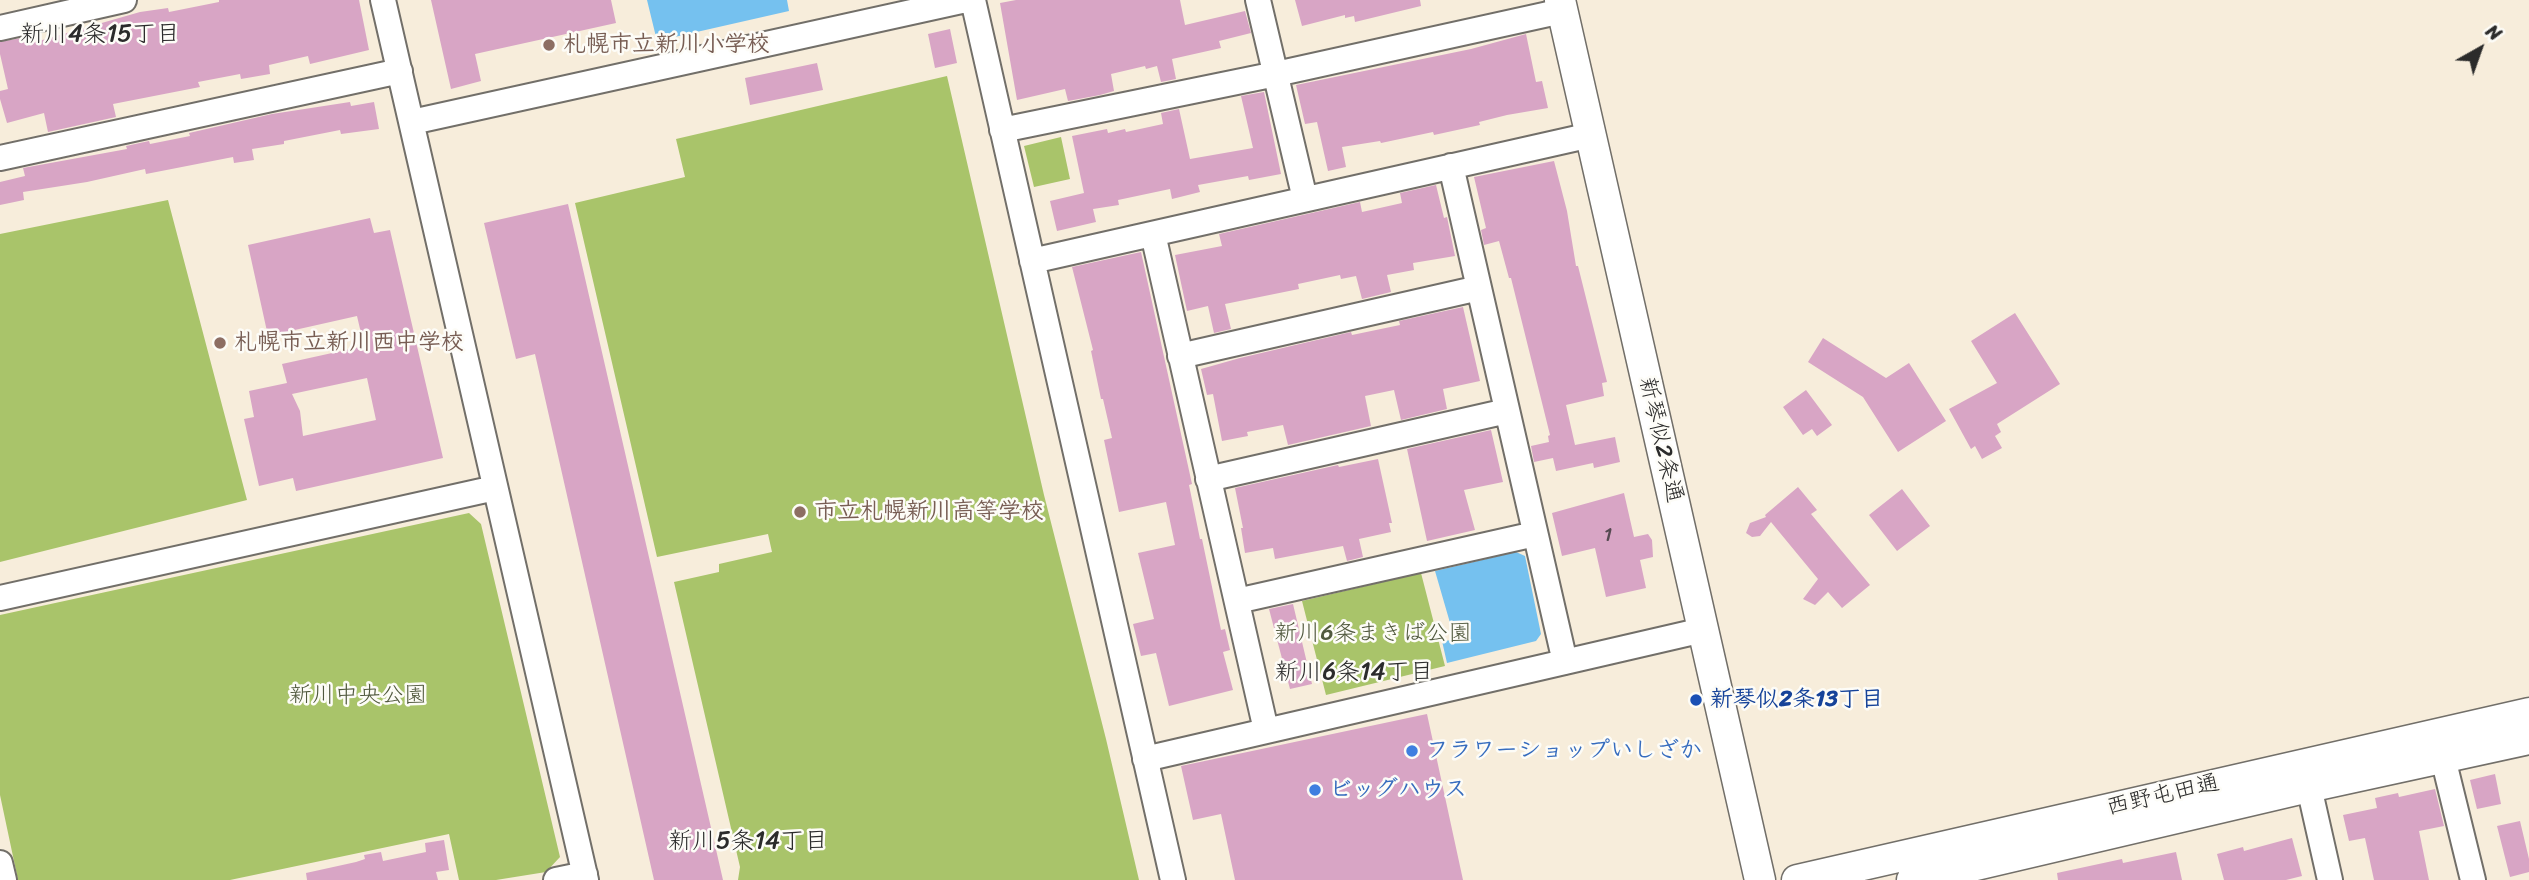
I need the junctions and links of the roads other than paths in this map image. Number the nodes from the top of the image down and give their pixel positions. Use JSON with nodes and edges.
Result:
{"nodes":[{"id":1,"x":124,"y":0,"type":"edge"},
{"id":2,"x":383,"y":0,"type":"edge"},
{"id":3,"x":966,"y":0,"type":"edge"},
{"id":4,"x":973,"y":0,"type":"edge"},
{"id":5,"x":1258,"y":0,"type":"edge"},
{"id":6,"x":1561,"y":5,"type":"edge"},
{"id":7,"x":0,"y":28,"type":"edge"},
{"id":8,"x":400,"y":71,"type":"junction"},
{"id":9,"x":1276,"y":74,"type":"junction"},
{"id":10,"x":412,"y":122,"type":"junction"},
{"id":11,"x":1002,"y":130,"type":"junction"},
{"id":12,"x":1591,"y":135,"type":"junction"},
{"id":13,"x":0,"y":158,"type":"edge"},
{"id":14,"x":1451,"y":166,"type":"junction"},
{"id":15,"x":1305,"y":199,"type":"junction"},
{"id":16,"x":1153,"y":234,"type":"junction"},
{"id":17,"x":1032,"y":261,"type":"junction"},
{"id":18,"x":1479,"y":288,"type":"junction"},
{"id":19,"x":1180,"y":356,"type":"junction"},
{"id":20,"x":1507,"y":411,"type":"junction"},
{"id":21,"x":1208,"y":479,"type":"junction"},
{"id":22,"x":495,"y":488,"type":"junction"},
{"id":23,"x":1535,"y":534,"type":"junction"},
{"id":24,"x":0,"y":598,"type":"edge"},
{"id":25,"x":1237,"y":601,"type":"junction"},
{"id":26,"x":1703,"y":630,"type":"junction"},
{"id":27,"x":1565,"y":662,"type":"junction"},
{"id":28,"x":2529,"y":713,"type":"edge"},
{"id":29,"x":1266,"y":730,"type":"junction"},
{"id":30,"x":2529,"y":739,"type":"edge"},
{"id":31,"x":2443,"y":758,"type":"junction"},
{"id":32,"x":1146,"y":759,"type":"junction"},
{"id":33,"x":2309,"y":787,"type":"junction"},
{"id":34,"x":0,"y":863,"type":"edge"},
{"id":35,"x":586,"y":877,"type":"edge"},
{"id":36,"x":4,"y":880,"type":"edge"},
{"id":37,"x":556,"y":880,"type":"edge"},
{"id":38,"x":1173,"y":880,"type":"edge"},
{"id":39,"x":1760,"y":880,"type":"edge"},
{"id":40,"x":1797,"y":880,"type":"edge"},
{"id":41,"x":1912,"y":880,"type":"edge"},
{"id":42,"x":2330,"y":880,"type":"edge"},
{"id":43,"x":2473,"y":880,"type":"edge"}],
"edges":[{"from":1,"to":7,"type":"street"},
{"from":2,"to":8,"type":"street"},
{"from":3,"to":10,"type":"street"},
{"from":4,"to":11,"type":"street"},
{"from":5,"to":9,"type":"street"},
{"from":6,"to":9,"type":"street"},
{"from":6,"to":12,"type":"street","name":"新琴似2条通"},
{"from":8,"to":10,"type":"street"},
{"from":8,"to":13,"type":"street"},
{"from":9,"to":11,"type":"street"},
{"from":9,"to":15,"type":"street"},
{"from":10,"to":22,"type":"street"},
{"from":11,"to":17,"type":"street"},
{"from":12,"to":14,"type":"street"},
{"from":12,"to":26,"type":"street","name":"新琴似2条通"},
{"from":14,"to":15,"type":"street"},
{"from":14,"to":18,"type":"street"},
{"from":15,"to":16,"type":"street"},
{"from":16,"to":17,"type":"street"},
{"from":16,"to":19,"type":"street"},
{"from":17,"to":32,"type":"street"},
{"from":18,"to":19,"type":"street"},
{"from":18,"to":20,"type":"street"},
{"from":19,"to":21,"type":"street"},
{"from":20,"to":21,"type":"street"},
{"from":20,"to":23,"type":"street"},
{"from":21,"to":25,"type":"street"},
{"from":22,"to":24,"type":"street"},
{"from":22,"to":35,"type":"street"},
{"from":23,"to":25,"type":"street"},
{"from":23,"to":27,"type":"street"},
{"from":25,"to":29,"type":"street"},
{"from":26,"to":27,"type":"street"},
{"from":26,"to":39,"type":"street","name":"新琴似2条通"},
{"from":27,"to":29,"type":"street"},
{"from":28,"to":40,"type":"street","name":"西野屯田通"},
{"from":29,"to":32,"type":"street"},
{"from":30,"to":31,"type":"street","name":"西野屯田通"},
{"from":31,"to":33,"type":"street","name":"西野屯田通"},
{"from":31,"to":43,"type":"street"},
{"from":32,"to":38,"type":"street"},
{"from":33,"to":41,"type":"street","name":"西野屯田通"},
{"from":33,"to":42,"type":"street"},
{"from":34,"to":36,"type":"street"},
{"from":35,"to":37,"type":"street"}]}
